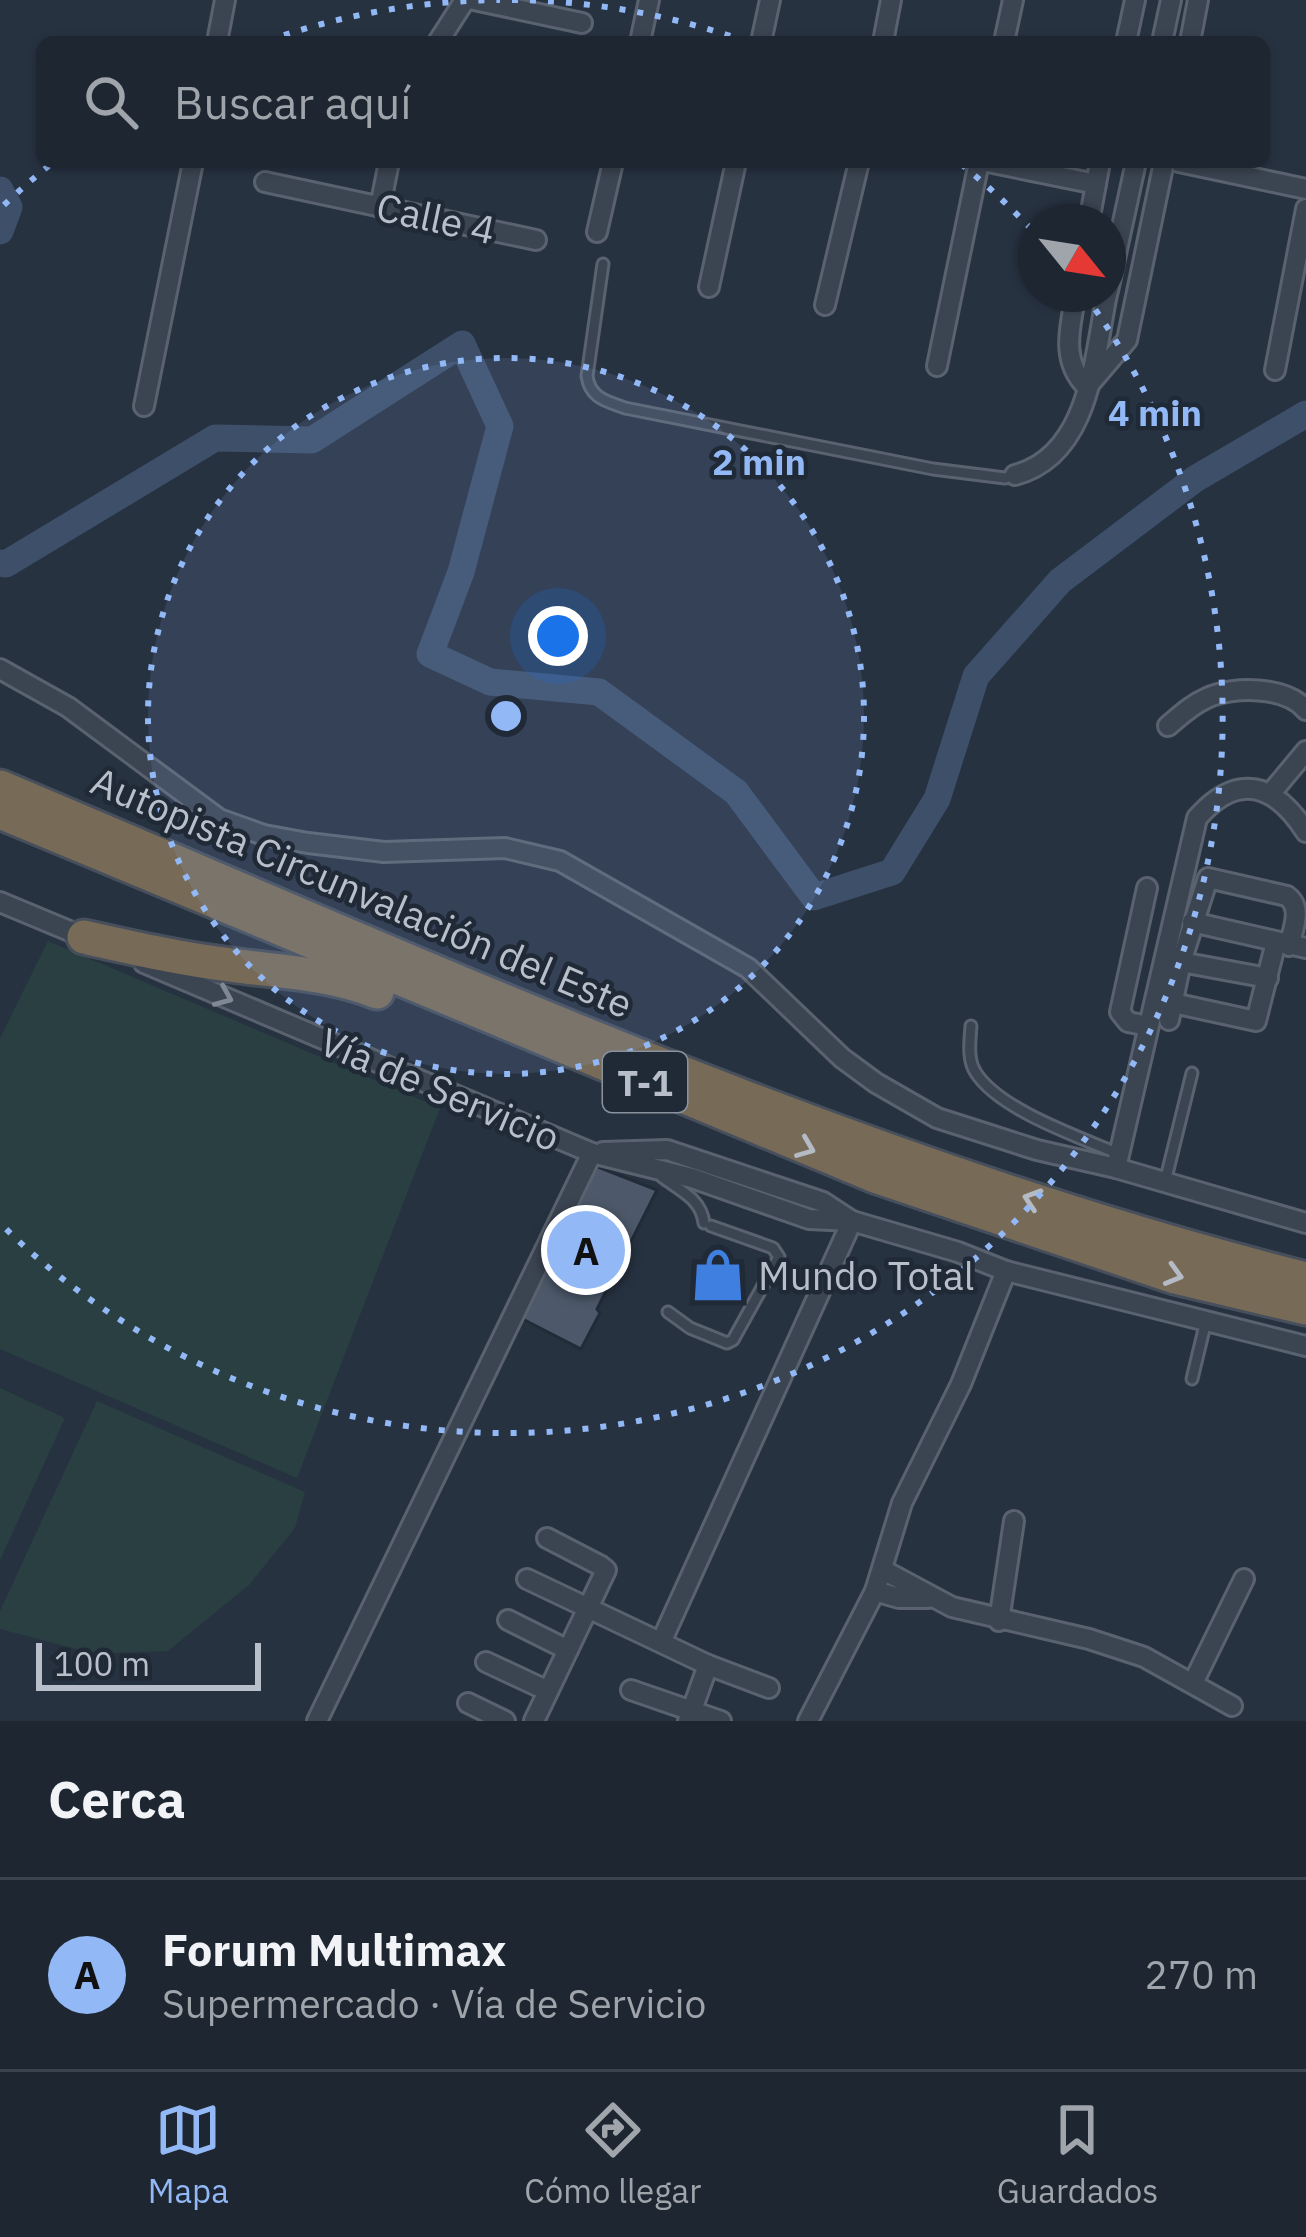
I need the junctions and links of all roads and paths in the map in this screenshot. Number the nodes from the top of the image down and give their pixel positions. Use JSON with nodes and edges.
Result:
{"nodes":[{"id":1,"x":225,"y":0,"type":"edge"},
{"id":2,"x":465,"y":0,"type":"edge"},
{"id":3,"x":474,"y":0,"type":"edge"},
{"id":4,"x":649,"y":0,"type":"edge"},
{"id":5,"x":770,"y":0,"type":"edge"},
{"id":6,"x":891,"y":0,"type":"edge"},
{"id":7,"x":1013,"y":0,"type":"edge"},
{"id":8,"x":1135,"y":0,"type":"edge"},
{"id":9,"x":1171,"y":0,"type":"edge"},
{"id":10,"x":1198,"y":0,"type":"edge"},
{"id":11,"x":582,"y":23,"type":"dead end"},
{"id":12,"x":218,"y":36,"type":"edge"},
{"id":13,"x":442,"y":36,"type":"edge"},
{"id":14,"x":641,"y":36,"type":"edge"},
{"id":15,"x":762,"y":36,"type":"edge"},
{"id":16,"x":884,"y":36,"type":"edge"},
{"id":17,"x":1005,"y":36,"type":"edge"},
{"id":18,"x":1127,"y":36,"type":"edge"},
{"id":19,"x":1163,"y":36,"type":"edge"},
{"id":20,"x":1191,"y":36,"type":"edge"},
{"id":21,"x":192,"y":168,"type":"edge"},
{"id":22,"x":388,"y":168,"type":"edge"},
{"id":23,"x":613,"y":168,"type":"edge"},
{"id":24,"x":735,"y":168,"type":"edge"},
{"id":25,"x":858,"y":168,"type":"edge"},
{"id":26,"x":982,"y":168,"type":"edge"},
{"id":27,"x":1014,"y":168,"type":"edge"},
{"id":28,"x":1099,"y":168,"type":"edge"},
{"id":29,"x":1135,"y":168,"type":"edge"},
{"id":30,"x":1163,"y":168,"type":"edge"},
{"id":31,"x":1207,"y":168,"type":"edge"},
{"id":32,"x":265,"y":182,"type":"dead end"},
{"id":33,"x":1096,"y":184,"type":"junction"},
{"id":34,"x":1306,"y":189,"type":"edge"},
{"id":35,"x":1092,"y":204,"type":"edge"},
{"id":36,"x":380,"y":207,"type":"junction"},
{"id":37,"x":1126,"y":208,"type":"edge"},
{"id":38,"x":1306,"y":209,"type":"edge"},
{"id":39,"x":597,"y":232,"type":"dead end"},
{"id":40,"x":536,"y":240,"type":"dead end"},
{"id":41,"x":603,"y":264,"type":"dead end"},
{"id":42,"x":709,"y":287,"type":"dead end"},
{"id":43,"x":824,"y":305,"type":"dead end"},
{"id":44,"x":1072,"y":312,"type":"edge"},
{"id":45,"x":1104,"y":312,"type":"edge"},
{"id":46,"x":937,"y":366,"type":"dead end"},
{"id":47,"x":1275,"y":370,"type":"dead end"},
{"id":48,"x":1088,"y":386,"type":"junction"},
{"id":49,"x":144,"y":406,"type":"dead end"},
{"id":50,"x":1015,"y":475,"type":"joint"},
{"id":51,"x":0,"y":669,"type":"edge"},
{"id":52,"x":1306,"y":710,"type":"edge"},
{"id":53,"x":1168,"y":727,"type":"dead end"},
{"id":54,"x":1306,"y":751,"type":"edge"},
{"id":55,"x":0,"y":787,"type":"edge"},
{"id":56,"x":1271,"y":793,"type":"junction"},
{"id":57,"x":0,"y":812,"type":"edge"},
{"id":58,"x":1306,"y":832,"type":"edge"},
{"id":59,"x":1148,"y":888,"type":"dead end"},
{"id":60,"x":2,"y":907,"type":"edge"},
{"id":61,"x":1192,"y":922,"type":"junction"},
{"id":62,"x":84,"y":937,"type":"junction"},
{"id":63,"x":1290,"y":946,"type":"edge"},
{"id":64,"x":1181,"y":962,"type":"junction"},
{"id":65,"x":1268,"y":978,"type":"junction"},
{"id":66,"x":1148,"y":1025,"type":"junction"},
{"id":67,"x":971,"y":1026,"type":"dead end"},
{"id":68,"x":526,"y":1033,"type":"junction"},
{"id":69,"x":1192,"y":1073,"type":"dead end"},
{"id":70,"x":592,"y":1153,"type":"junction"},
{"id":71,"x":1117,"y":1161,"type":"junction"},
{"id":72,"x":706,"y":1162,"type":"junction"},
{"id":73,"x":653,"y":1170,"type":"junction"},
{"id":74,"x":745,"y":1176,"type":"junction"},
{"id":75,"x":692,"y":1178,"type":"junction"},
{"id":76,"x":1165,"y":1182,"type":"junction"},
{"id":77,"x":730,"y":1192,"type":"junction"},
{"id":78,"x":852,"y":1221,"type":"junction"},
{"id":79,"x":1306,"y":1223,"type":"edge"},
{"id":80,"x":1006,"y":1271,"type":"junction"},
{"id":81,"x":1306,"y":1279,"type":"edge"},
{"id":82,"x":1306,"y":1308,"type":"edge"},
{"id":83,"x":668,"y":1312,"type":"dead end"},
{"id":84,"x":1206,"y":1321,"type":"junction"},
{"id":85,"x":1306,"y":1346,"type":"edge"},
{"id":86,"x":1192,"y":1379,"type":"dead end"},
{"id":87,"x":1014,"y":1521,"type":"dead end"},
{"id":88,"x":547,"y":1538,"type":"dead end"},
{"id":89,"x":883,"y":1570,"type":"junction"},
{"id":90,"x":527,"y":1579,"type":"dead end"},
{"id":91,"x":1244,"y":1579,"type":"dead end"},
{"id":92,"x":875,"y":1591,"type":"junction"},
{"id":93,"x":928,"y":1598,"type":"junction"},
{"id":94,"x":587,"y":1608,"type":"junction"},
{"id":95,"x":508,"y":1620,"type":"dead end"},
{"id":96,"x":1000,"y":1621,"type":"junction"},
{"id":97,"x":662,"y":1640,"type":"junction"},
{"id":98,"x":568,"y":1650,"type":"junction"},
{"id":99,"x":486,"y":1662,"type":"dead end"},
{"id":100,"x":708,"y":1665,"type":"junction"},
{"id":101,"x":1192,"y":1683,"type":"junction"},
{"id":102,"x":769,"y":1688,"type":"dead end"},
{"id":103,"x":632,"y":1690,"type":"dead end"},
{"id":104,"x":548,"y":1691,"type":"junction"},
{"id":105,"x":468,"y":1702,"type":"dead end"},
{"id":106,"x":1232,"y":1706,"type":"dead end"},
{"id":107,"x":690,"y":1716,"type":"edge"},
{"id":108,"x":317,"y":1721,"type":"edge"},
{"id":109,"x":505,"y":1721,"type":"edge"},
{"id":110,"x":533,"y":1721,"type":"edge"},
{"id":111,"x":721,"y":1721,"type":"edge"},
{"id":112,"x":808,"y":1721,"type":"edge"}],
"edges":[{"from":1,"to":12,"type":"street"},
{"from":2,"to":13,"type":"street"},
{"from":3,"to":11,"type":"street"},
{"from":4,"to":14,"type":"street"},
{"from":5,"to":15,"type":"street"},
{"from":6,"to":16,"type":"street"},
{"from":7,"to":17,"type":"street"},
{"from":8,"to":18,"type":"street"},
{"from":9,"to":19,"type":"street"},
{"from":10,"to":20,"type":"street"},
{"from":21,"to":49,"type":"street"},
{"from":22,"to":36,"type":"street"},
{"from":23,"to":39,"type":"street"},
{"from":24,"to":42,"type":"street"},
{"from":25,"to":43,"type":"street"},
{"from":26,"to":46,"type":"street"},
{"from":27,"to":33,"type":"street"},
{"from":28,"to":33,"type":"street"},
{"from":29,"to":37,"type":"street"},
{"from":30,"to":48,"type":"street"},
{"from":31,"to":34,"type":"street"},
{"from":32,"to":36,"type":"street","name":"Calle 4"},
{"from":33,"to":35,"type":"street"},
{"from":36,"to":40,"type":"street","name":"Calle 4"},
{"from":38,"to":47,"type":"street"},
{"from":41,"to":50,"type":"lane"},
{"from":44,"to":48,"type":"street"},
{"from":45,"to":48,"type":"street"},
{"from":48,"to":50,"type":"street"},
{"from":51,"to":71,"type":"street"},
{"from":52,"to":53,"type":"street"},
{"from":54,"to":56,"type":"street"},
{"from":81,"to":55,"type":"highway","name":"Autopista Circunvalación del Este","number":"T-1","one_way":true},
{"from":56,"to":58,"type":"street"},
{"from":56,"to":66,"type":"street"},
{"from":57,"to":68,"type":"highway","name":"Autopista Circunvalación del Este","number":"T-1"},
{"from":59,"to":66,"type":"street"},
{"from":60,"to":62,"type":"street","name":"Vía de Servicio"},
{"from":61,"to":63,"type":"street"},
{"from":61,"to":63,"type":"street"},
{"from":61,"to":64,"type":"street"},
{"from":62,"to":68,"type":"highway"},
{"from":62,"to":70,"type":"street","name":"Vía de Servicio","one_way":true},
{"from":63,"to":65,"type":"street"},
{"from":64,"to":65,"type":"street"},
{"from":64,"to":65,"type":"street"},
{"from":66,"to":71,"type":"street"},
{"from":67,"to":71,"type":"lane"},
{"from":68,"to":82,"type":"highway","name":"Autopista Circunvalación del Este","number":"T-1","one_way":true},
{"from":69,"to":76,"type":"lane"},
{"from":70,"to":72,"type":"street","name":"Vía de Servicio"},
{"from":70,"to":73,"type":"street"},
{"from":70,"to":108,"type":"street"},
{"from":71,"to":76,"type":"street"},
{"from":72,"to":74,"type":"street","name":"Vía de Servicio"},
{"from":72,"to":75,"type":"street"},
{"from":73,"to":75,"type":"street"},
{"from":73,"to":83,"type":"lane"},
{"from":74,"to":77,"type":"lane"},
{"from":74,"to":78,"type":"street","name":"Vía de Servicio"},
{"from":75,"to":77,"type":"street"},
{"from":76,"to":79,"type":"street"},
{"from":77,"to":78,"type":"street"},
{"from":78,"to":80,"type":"street","name":"Vía de Servicio"},
{"from":78,"to":97,"type":"street"},
{"from":80,"to":84,"type":"street","name":"Vía de Servicio"},
{"from":80,"to":89,"type":"street"},
{"from":84,"to":85,"type":"street","name":"Vía de Servicio"},
{"from":84,"to":86,"type":"lane"},
{"from":87,"to":96,"type":"street"},
{"from":88,"to":94,"type":"street"},
{"from":89,"to":92,"type":"street"},
{"from":89,"to":93,"type":"street"},
{"from":90,"to":94,"type":"street"},
{"from":91,"to":101,"type":"street"},
{"from":92,"to":93,"type":"street"},
{"from":92,"to":112,"type":"street"},
{"from":93,"to":96,"type":"street"},
{"from":94,"to":97,"type":"street"},
{"from":94,"to":98,"type":"street"},
{"from":95,"to":98,"type":"street"},
{"from":96,"to":101,"type":"street"},
{"from":97,"to":100,"type":"street"},
{"from":98,"to":104,"type":"street"},
{"from":99,"to":104,"type":"street"},
{"from":100,"to":102,"type":"street"},
{"from":100,"to":107,"type":"street"},
{"from":101,"to":106,"type":"street"},
{"from":103,"to":107,"type":"street"},
{"from":104,"to":110,"type":"street"},
{"from":105,"to":109,"type":"street"},
{"from":107,"to":111,"type":"street"}]}
